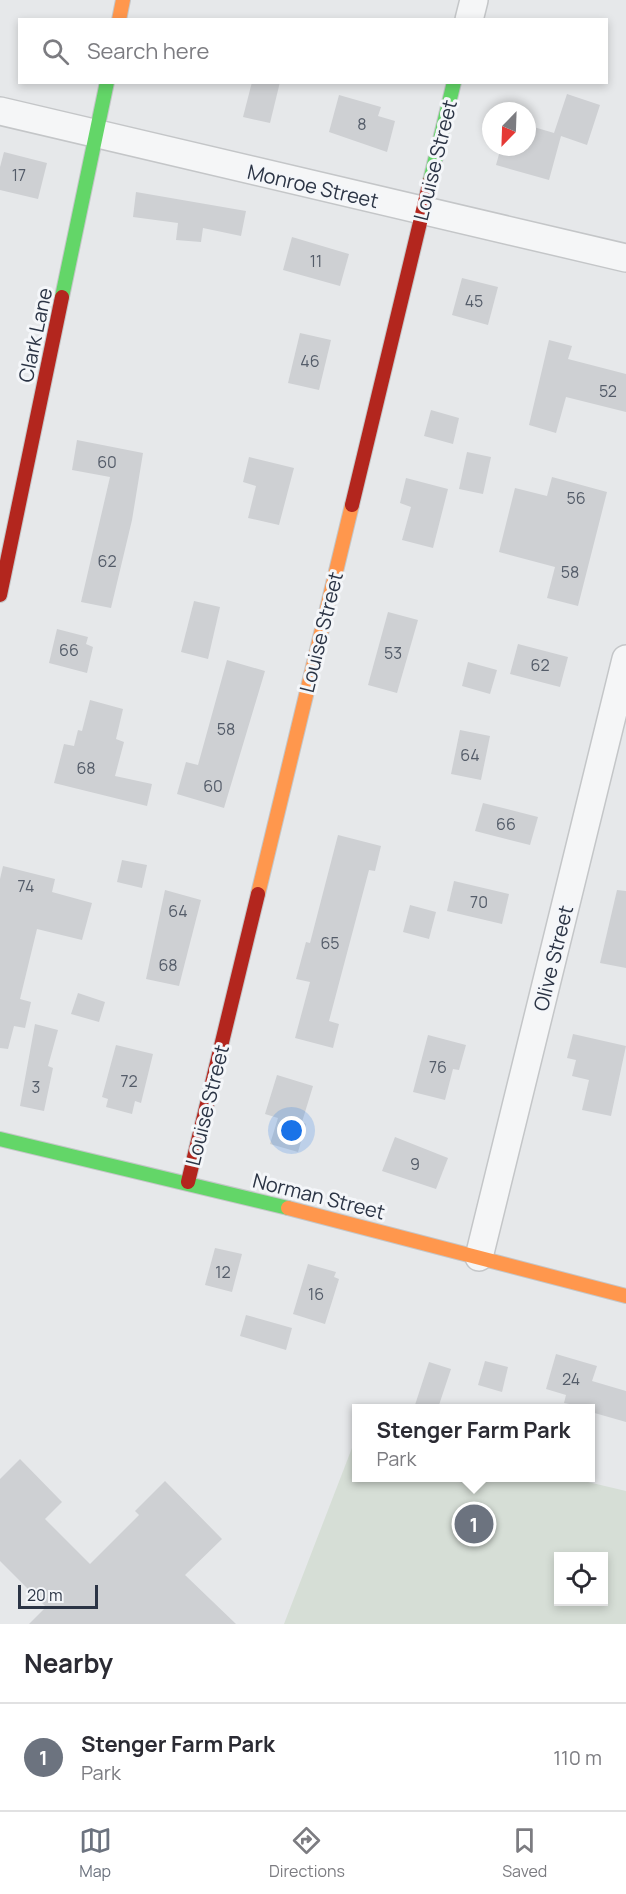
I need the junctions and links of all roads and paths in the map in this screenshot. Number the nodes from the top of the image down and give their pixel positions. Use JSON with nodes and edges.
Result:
{"nodes":[{"id":1,"x":123,"y":0,"type":"edge"},
{"id":2,"x":474,"y":0,"type":"edge"},
{"id":3,"x":119,"y":18,"type":"edge"},
{"id":4,"x":470,"y":18,"type":"edge"},
{"id":5,"x":107,"y":84,"type":"edge"},
{"id":6,"x":454,"y":84,"type":"edge"},
{"id":7,"x":0,"y":111,"type":"edge"},
{"id":8,"x":97,"y":136,"type":"junction"},
{"id":9,"x":423,"y":211,"type":"junction"},
{"id":10,"x":626,"y":258,"type":"edge"},
{"id":11,"x":0,"y":595,"type":"edge"},
{"id":12,"x":626,"y":659,"type":"edge"},
{"id":13,"x":0,"y":1139,"type":"edge"},
{"id":14,"x":188,"y":1182,"type":"junction"},
{"id":15,"x":479,"y":1257,"type":"junction"},
{"id":16,"x":626,"y":1296,"type":"edge"}],
"edges":[{"from":1,"to":3,"type":"street"},
{"from":2,"to":4,"type":"street"},
{"from":5,"to":8,"type":"street","name":"Clark Lane"},
{"from":6,"to":9,"type":"street","name":"Louise Street"},
{"from":7,"to":8,"type":"street","name":"Monroe Street"},
{"from":8,"to":9,"type":"street","name":"Monroe Street"},
{"from":8,"to":11,"type":"street","name":"Clark Lane"},
{"from":9,"to":10,"type":"street","name":"Monroe Street"},
{"from":9,"to":14,"type":"street","name":"Louise Street"},
{"from":12,"to":15,"type":"street","name":"Olive Street"},
{"from":13,"to":14,"type":"street","name":"Norman Street"},
{"from":14,"to":15,"type":"street","name":"Norman Street"},
{"from":15,"to":16,"type":"street","name":"Norman Street"}]}
